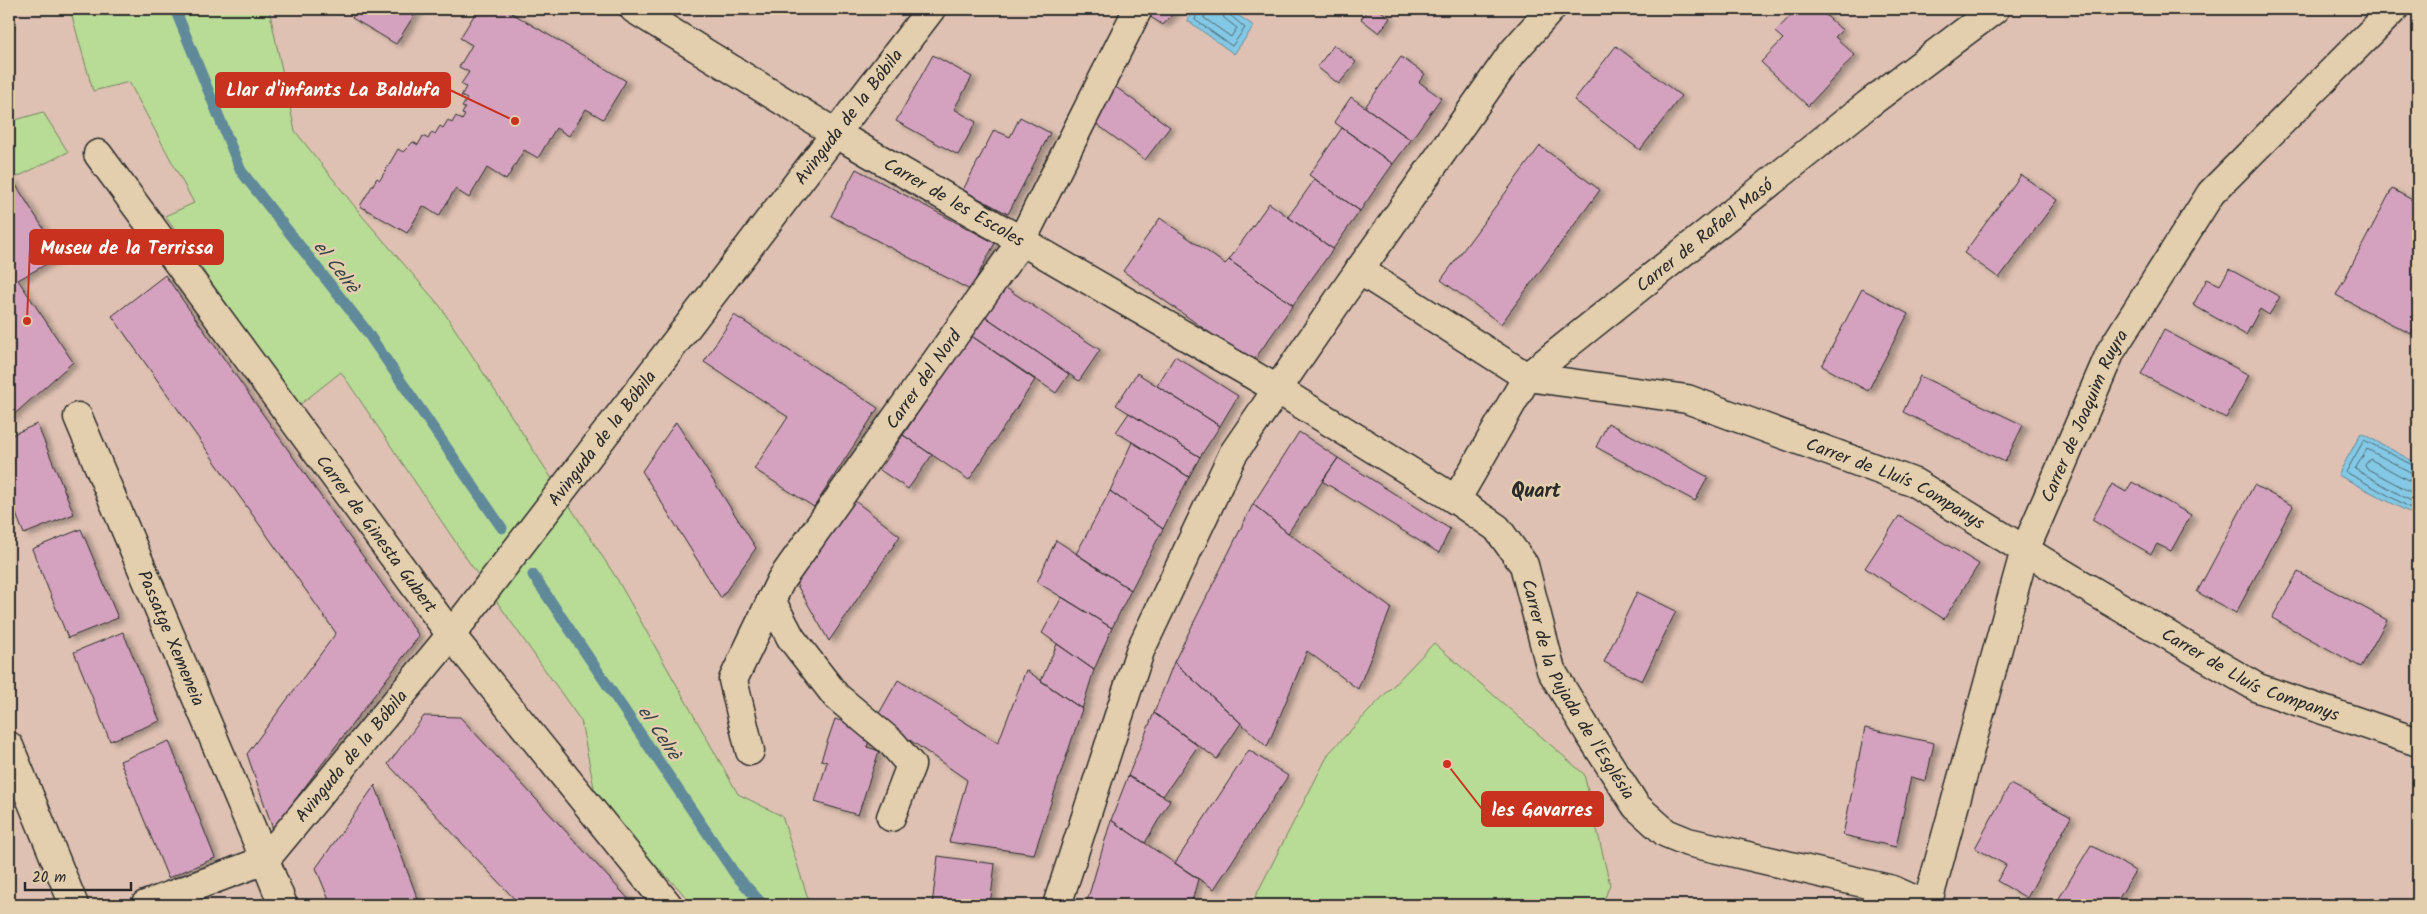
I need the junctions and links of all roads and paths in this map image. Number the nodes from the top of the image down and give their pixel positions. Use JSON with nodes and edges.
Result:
{"nodes":[{"id":1,"x":634,"y":9,"type":"edge"},
{"id":2,"x":931,"y":9,"type":"edge"},
{"id":3,"x":1138,"y":9,"type":"edge"},
{"id":4,"x":1551,"y":9,"type":"edge"},
{"id":5,"x":1995,"y":9,"type":"edge"},
{"id":6,"x":2394,"y":9,"type":"edge"},
{"id":7,"x":834,"y":133,"type":"junction"},
{"id":8,"x":98,"y":154,"type":"dead end"},
{"id":9,"x":1022,"y":240,"type":"junction"},
{"id":10,"x":1359,"y":270,"type":"junction"},
{"id":11,"x":1528,"y":377,"type":"junction"},
{"id":12,"x":1277,"y":389,"type":"junction"},
{"id":13,"x":78,"y":417,"type":"dead end"},
{"id":14,"x":1456,"y":500,"type":"junction"},
{"id":15,"x":2025,"y":550,"type":"junction"},
{"id":16,"x":771,"y":600,"type":"junction"},
{"id":17,"x":451,"y":635,"type":"junction"},
{"id":18,"x":2418,"y":742,"type":"edge"},
{"id":19,"x":9,"y":746,"type":"edge"},
{"id":20,"x":750,"y":751,"type":"dead end"},
{"id":21,"x":891,"y":817,"type":"dead end"},
{"id":22,"x":265,"y":860,"type":"junction"},
{"id":23,"x":74,"y":905,"type":"edge"},
{"id":24,"x":146,"y":905,"type":"edge"},
{"id":25,"x":284,"y":905,"type":"edge"},
{"id":26,"x":668,"y":905,"type":"edge"},
{"id":27,"x":1057,"y":905,"type":"edge"},
{"id":28,"x":1927,"y":905,"type":"edge"}],
"edges":[{"from":1,"to":7,"type":"street","name":"Carrer de les Escoles"},
{"from":2,"to":7,"type":"street","name":"Avinguda de la Bóbila"},
{"from":3,"to":9,"type":"street","name":"Carrer del Nord"},
{"from":4,"to":10,"type":"street"},
{"from":5,"to":11,"type":"street","name":"Carrer de Rafael Masó"},
{"from":6,"to":15,"type":"street","name":"Carrer de Joaquim Ruyra"},
{"from":7,"to":9,"type":"street","name":"Carrer de les Escoles"},
{"from":7,"to":17,"type":"street","name":"Avinguda de la Bóbila"},
{"from":8,"to":17,"type":"street","name":"Carrer de Ginesta Gubert"},
{"from":9,"to":12,"type":"street","name":"Carrer de les Escoles"},
{"from":9,"to":16,"type":"street","name":"Carrer del Nord"},
{"from":10,"to":11,"type":"street","name":"Carrer de Lluís Companys"},
{"from":10,"to":12,"type":"street"},
{"from":11,"to":14,"type":"street","name":"Carrer de Rafael Masó"},
{"from":11,"to":15,"type":"street","name":"Carrer de Lluís Companys"},
{"from":12,"to":14,"type":"street","name":"Carrer de la Pujada de l'Església"},
{"from":12,"to":27,"type":"street"},
{"from":13,"to":22,"type":"street","name":"Passatge Xemeneia"},
{"from":14,"to":28,"type":"street","name":"Carrer de la Pujada de l'Església"},
{"from":15,"to":18,"type":"street","name":"Carrer de Lluís Companys"},
{"from":15,"to":28,"type":"street","name":"Carrer de Joaquim Ruyra"},
{"from":16,"to":20,"type":"street","name":"Carrer del Nord"},
{"from":16,"to":21,"type":"street"},
{"from":17,"to":22,"type":"street","name":"Avinguda de la Bóbila"},
{"from":17,"to":26,"type":"street","name":"Carrer de Ginesta Gubert"},
{"from":19,"to":23,"type":"street"},
{"from":22,"to":24,"type":"street"},
{"from":22,"to":25,"type":"street","name":"Passatge Xemeneia"}]}
